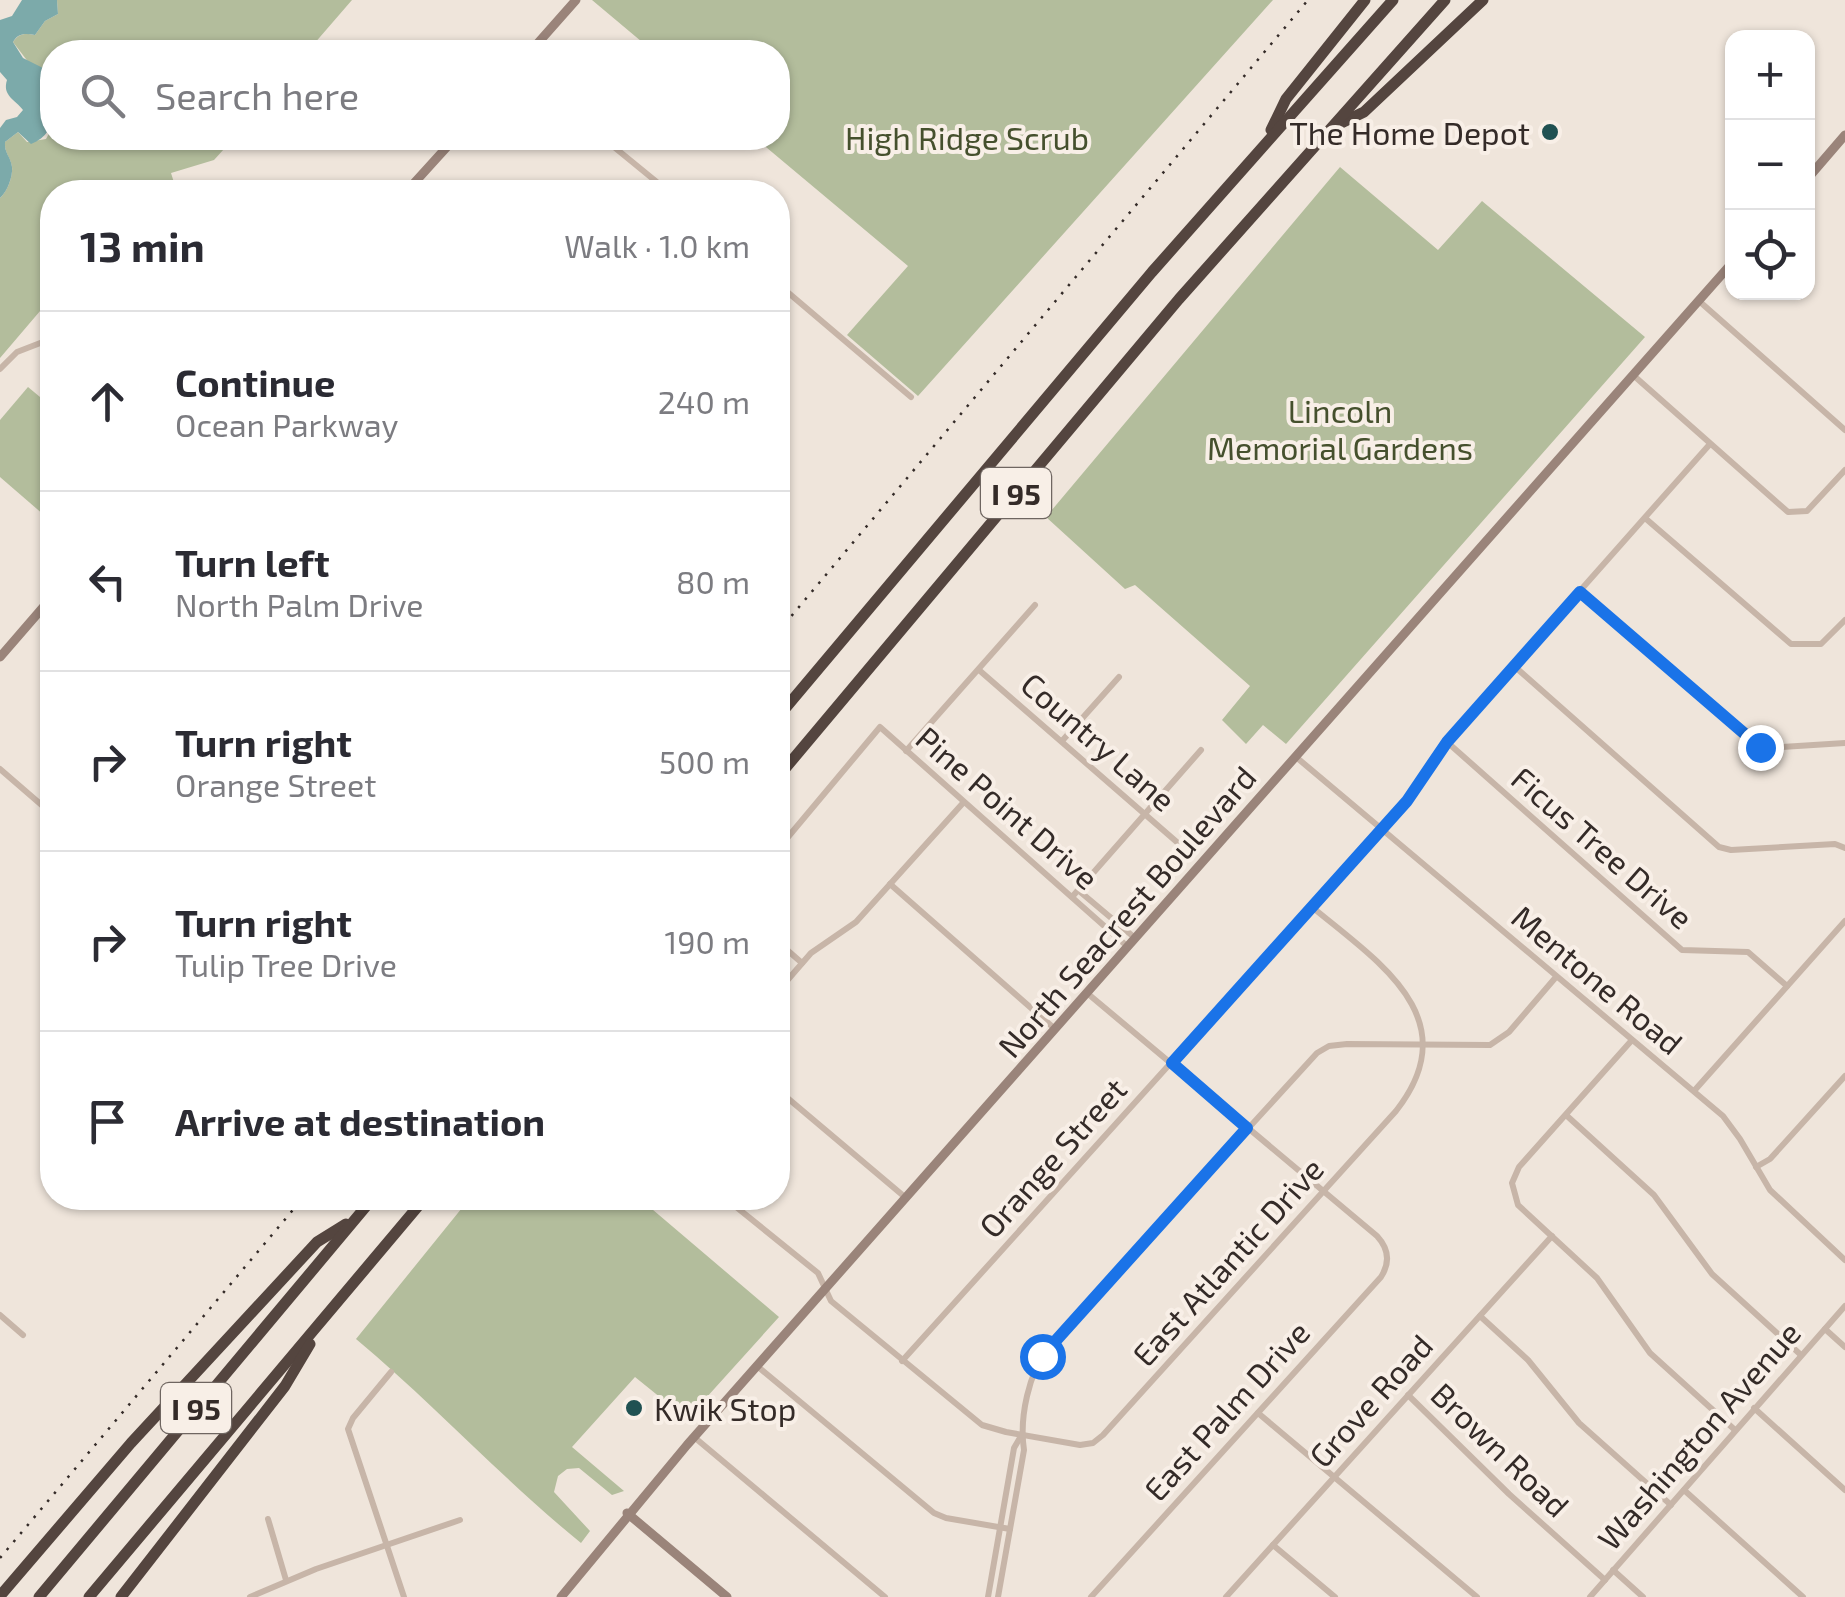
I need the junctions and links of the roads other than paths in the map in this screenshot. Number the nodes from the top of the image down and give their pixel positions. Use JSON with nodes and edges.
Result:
{"nodes":[{"id":1,"x":576,"y":0,"type":"edge"},
{"id":2,"x":1365,"y":0,"type":"edge"},
{"id":3,"x":1393,"y":0,"type":"edge"},
{"id":4,"x":1445,"y":0,"type":"edge"},
{"id":5,"x":1484,"y":0,"type":"edge"},
{"id":6,"x":541,"y":40,"type":"edge"},
{"id":7,"x":1328,"y":129,"type":"junction"},
{"id":8,"x":1845,"y":135,"type":"edge"},
{"id":9,"x":1266,"y":140,"type":"junction"},
{"id":10,"x":444,"y":150,"type":"edge"},
{"id":11,"x":618,"y":150,"type":"edge"},
{"id":12,"x":1815,"y":170,"type":"edge"},
{"id":13,"x":417,"y":180,"type":"edge"},
{"id":14,"x":654,"y":180,"type":"edge"},
{"id":15,"x":1725,"y":271,"type":"edge"},
{"id":16,"x":790,"y":294,"type":"edge"},
{"id":17,"x":1699,"y":301,"type":"junction"},
{"id":18,"x":40,"y":343,"type":"edge"},
{"id":19,"x":0,"y":369,"type":"edge"},
{"id":20,"x":1633,"y":376,"type":"junction"},
{"id":21,"x":911,"y":396,"type":"dead end"},
{"id":22,"x":1845,"y":430,"type":"edge"},
{"id":23,"x":1710,"y":444,"type":"junction"},
{"id":24,"x":1845,"y":470,"type":"edge"},
{"id":25,"x":1645,"y":518,"type":"junction"},
{"id":26,"x":1580,"y":592,"type":"junction"},
{"id":27,"x":1035,"y":605,"type":"dead end"},
{"id":28,"x":40,"y":611,"type":"edge"},
{"id":29,"x":1845,"y":620,"type":"edge"},
{"id":30,"x":0,"y":657,"type":"edge"},
{"id":31,"x":1514,"y":666,"type":"junction"},
{"id":32,"x":979,"y":670,"type":"junction"},
{"id":33,"x":1119,"y":677,"type":"dead end"},
{"id":34,"x":790,"y":703,"type":"edge"},
{"id":35,"x":1062,"y":741,"type":"junction"},
{"id":36,"x":1447,"y":742,"type":"junction"},
{"id":37,"x":1845,"y":743,"type":"edge"},
{"id":38,"x":1201,"y":750,"type":"dead end"},
{"id":39,"x":906,"y":751,"type":"junction"},
{"id":40,"x":1296,"y":756,"type":"junction"},
{"id":41,"x":790,"y":763,"type":"edge"},
{"id":42,"x":0,"y":770,"type":"edge"},
{"id":43,"x":963,"y":803,"type":"junction"},
{"id":44,"x":40,"y":804,"type":"edge"},
{"id":45,"x":1145,"y":814,"type":"junction"},
{"id":46,"x":1382,"y":829,"type":"junction"},
{"id":47,"x":790,"y":835,"type":"edge"},
{"id":48,"x":1845,"y":848,"type":"edge"},
{"id":49,"x":1186,"y":850,"type":"dead end"},
{"id":50,"x":890,"y":884,"type":"junction"},
{"id":51,"x":1078,"y":890,"type":"junction"},
{"id":52,"x":1072,"y":897,"type":"junction"},
{"id":53,"x":1312,"y":907,"type":"junction"},
{"id":54,"x":1110,"y":917,"type":"junction"},
{"id":55,"x":1845,"y":921,"type":"edge"},
{"id":56,"x":1103,"y":925,"type":"junction"},
{"id":57,"x":1131,"y":943,"type":"junction"},
{"id":58,"x":790,"y":952,"type":"edge"},
{"id":59,"x":802,"y":963,"type":"junction"},
{"id":60,"x":790,"y":977,"type":"edge"},
{"id":61,"x":1556,"y":977,"type":"junction"},
{"id":62,"x":1787,"y":986,"type":"junction"},
{"id":63,"x":1087,"y":992,"type":"junction"},
{"id":64,"x":1055,"y":1029,"type":"junction"},
{"id":65,"x":1632,"y":1040,"type":"junction"},
{"id":66,"x":1422,"y":1045,"type":"junction"},
{"id":67,"x":1172,"y":1063,"type":"junction"},
{"id":68,"x":1845,"y":1076,"type":"edge"},
{"id":69,"x":1694,"y":1091,"type":"junction"},
{"id":70,"x":790,"y":1100,"type":"edge"},
{"id":71,"x":1566,"y":1115,"type":"junction"},
{"id":72,"x":1247,"y":1128,"type":"junction"},
{"id":73,"x":1756,"y":1166,"type":"junction"},
{"id":74,"x":1324,"y":1191,"type":"junction"},
{"id":75,"x":906,"y":1198,"type":"junction"},
{"id":76,"x":362,"y":1210,"type":"edge"},
{"id":77,"x":415,"y":1210,"type":"edge"},
{"id":78,"x":740,"y":1210,"type":"edge"},
{"id":79,"x":354,"y":1220,"type":"junction"},
{"id":80,"x":1552,"y":1236,"type":"junction"},
{"id":81,"x":1845,"y":1260,"type":"edge"},
{"id":82,"x":826,"y":1289,"type":"junction"},
{"id":83,"x":1845,"y":1306,"type":"edge"},
{"id":84,"x":328,"y":1313,"type":"junction"},
{"id":85,"x":0,"y":1315,"type":"edge"},
{"id":86,"x":1480,"y":1316,"type":"junction"},
{"id":87,"x":1824,"y":1329,"type":"junction"},
{"id":88,"x":23,"y":1335,"type":"dead end"},
{"id":89,"x":1845,"y":1347,"type":"edge"},
{"id":90,"x":1801,"y":1355,"type":"junction"},
{"id":91,"x":902,"y":1361,"type":"junction"},
{"id":92,"x":757,"y":1366,"type":"junction"},
{"id":93,"x":391,"y":1372,"type":"dead end"},
{"id":94,"x":1408,"y":1395,"type":"junction"},
{"id":95,"x":1754,"y":1408,"type":"junction"},
{"id":96,"x":1258,"y":1413,"type":"junction"},
{"id":97,"x":1735,"y":1430,"type":"junction"},
{"id":98,"x":1022,"y":1435,"type":"junction"},
{"id":99,"x":694,"y":1437,"type":"junction"},
{"id":100,"x":1334,"y":1477,"type":"junction"},
{"id":101,"x":1684,"y":1490,"type":"junction"},
{"id":102,"x":1845,"y":1490,"type":"edge"},
{"id":103,"x":1671,"y":1505,"type":"junction"},
{"id":104,"x":627,"y":1513,"type":"junction"},
{"id":105,"x":268,"y":1519,"type":"dead end"},
{"id":106,"x":460,"y":1520,"type":"dead end"},
{"id":107,"x":1000,"y":1528,"type":"junction"},
{"id":108,"x":1010,"y":1529,"type":"junction"},
{"id":109,"x":386,"y":1545,"type":"junction"},
{"id":110,"x":1273,"y":1545,"type":"junction"},
{"id":111,"x":1613,"y":1570,"type":"junction"},
{"id":112,"x":286,"y":1580,"type":"junction"},
{"id":113,"x":1605,"y":1580,"type":"junction"},
{"id":114,"x":0,"y":1596,"type":"edge"},
{"id":115,"x":39,"y":1597,"type":"edge"},
{"id":116,"x":90,"y":1597,"type":"edge"},
{"id":117,"x":122,"y":1597,"type":"edge"},
{"id":118,"x":250,"y":1597,"type":"edge"},
{"id":119,"x":404,"y":1597,"type":"edge"},
{"id":120,"x":562,"y":1597,"type":"edge"},
{"id":121,"x":727,"y":1597,"type":"edge"},
{"id":122,"x":886,"y":1597,"type":"edge"},
{"id":123,"x":988,"y":1597,"type":"edge"},
{"id":124,"x":998,"y":1597,"type":"edge"},
{"id":125,"x":1092,"y":1597,"type":"edge"},
{"id":126,"x":1226,"y":1597,"type":"edge"},
{"id":127,"x":1335,"y":1597,"type":"edge"},
{"id":128,"x":1477,"y":1597,"type":"edge"},
{"id":129,"x":1590,"y":1597,"type":"edge"},
{"id":130,"x":1642,"y":1597,"type":"edge"},
{"id":131,"x":1803,"y":1597,"type":"edge"}],
"edges":[{"from":1,"to":6,"type":"street"},
{"from":2,"to":9,"type":"highway"},
{"from":3,"to":9,"type":"highway","number":"I 95"},
{"from":4,"to":7,"type":"highway","number":"I 95"},
{"from":5,"to":7,"type":"highway"},
{"from":7,"to":41,"type":"highway","number":"I 95"},
{"from":8,"to":12,"type":"street"},
{"from":9,"to":34,"type":"highway","number":"I 95"},
{"from":10,"to":13,"type":"street"},
{"from":11,"to":14,"type":"street"},
{"from":15,"to":17,"type":"street","name":"North Seacrest Boulevard"},
{"from":16,"to":21,"type":"street"},
{"from":17,"to":20,"type":"street","name":"North Seacrest Boulevard"},
{"from":17,"to":22,"type":"street"},
{"from":18,"to":19,"type":"street"},
{"from":20,"to":23,"type":"street"},
{"from":20,"to":40,"type":"street","name":"North Seacrest Boulevard"},
{"from":23,"to":24,"type":"street"},
{"from":23,"to":25,"type":"street","name":"Orange Street"},
{"from":25,"to":26,"type":"street","name":"Orange Street"},
{"from":25,"to":29,"type":"street"},
{"from":26,"to":31,"type":"street","name":"Orange Street"},
{"from":26,"to":37,"type":"street"},
{"from":27,"to":32,"type":"street"},
{"from":28,"to":30,"type":"street"},
{"from":31,"to":36,"type":"street","name":"Orange Street"},
{"from":31,"to":48,"type":"street"},
{"from":32,"to":35,"type":"street","name":"Country Lane"},
{"from":32,"to":39,"type":"street"},
{"from":33,"to":35,"type":"street"},
{"from":35,"to":45,"type":"street","name":"Country Lane"},
{"from":36,"to":46,"type":"street","name":"Orange Street"},
{"from":36,"to":62,"type":"street","name":"Ficus Tree Drive"},
{"from":38,"to":45,"type":"street"},
{"from":39,"to":43,"type":"street","name":"Pine Point Drive"},
{"from":39,"to":47,"type":"street","name":"Pine Point Drive"},
{"from":40,"to":46,"type":"street","name":"Mentone Road"},
{"from":40,"to":57,"type":"street","name":"North Seacrest Boulevard"},
{"from":42,"to":44,"type":"street"},
{"from":43,"to":50,"type":"street"},
{"from":43,"to":52,"type":"street","name":"Pine Point Drive"},
{"from":45,"to":49,"type":"street","name":"Country Lane"},
{"from":45,"to":51,"type":"street"},
{"from":46,"to":53,"type":"street","name":"Orange Street"},
{"from":46,"to":61,"type":"street","name":"Mentone Road"},
{"from":50,"to":59,"type":"street"},
{"from":50,"to":64,"type":"street"},
{"from":51,"to":52,"type":"street"},
{"from":51,"to":54,"type":"street","name":"Pine Point Drive"},
{"from":52,"to":56,"type":"street","name":"Pine Point Drive"},
{"from":53,"to":66,"type":"street"},
{"from":53,"to":67,"type":"street","name":"Orange Street"},
{"from":54,"to":56,"type":"street","name":"Pine Point Drive"},
{"from":54,"to":57,"type":"street","name":"Pine Point Drive"},
{"from":55,"to":62,"type":"street"},
{"from":56,"to":57,"type":"street","name":"Pine Point Drive"},
{"from":57,"to":63,"type":"street","name":"North Seacrest Boulevard"},
{"from":58,"to":59,"type":"street"},
{"from":59,"to":60,"type":"street"},
{"from":61,"to":65,"type":"street","name":"Mentone Road"},
{"from":61,"to":66,"type":"street"},
{"from":62,"to":69,"type":"street"},
{"from":63,"to":64,"type":"street","name":"North Seacrest Boulevard"},
{"from":63,"to":67,"type":"street"},
{"from":64,"to":75,"type":"street","name":"North Seacrest Boulevard"},
{"from":65,"to":69,"type":"street","name":"Mentone Road"},
{"from":65,"to":71,"type":"street"},
{"from":66,"to":72,"type":"street"},
{"from":66,"to":74,"type":"street","name":"East Atlantic Drive"},
{"from":67,"to":72,"type":"street"},
{"from":67,"to":91,"type":"street","name":"Orange Street"},
{"from":68,"to":73,"type":"street"},
{"from":69,"to":73,"type":"street","name":"Mentone Road"},
{"from":70,"to":75,"type":"street"},
{"from":71,"to":80,"type":"street"},
{"from":71,"to":90,"type":"street"},
{"from":72,"to":74,"type":"street"},
{"from":72,"to":98,"type":"street"},
{"from":73,"to":81,"type":"street","name":"Mentone Road"},
{"from":74,"to":96,"type":"street","name":"East Palm Drive"},
{"from":74,"to":98,"type":"street","name":"East Atlantic Drive"},
{"from":75,"to":82,"type":"street","name":"North Seacrest Boulevard"},
{"from":76,"to":79,"type":"highway","number":"I 95"},
{"from":77,"to":84,"type":"highway","number":"I 95"},
{"from":78,"to":82,"type":"street"},
{"from":79,"to":114,"type":"highway"},
{"from":79,"to":115,"type":"highway","number":"I 95"},
{"from":80,"to":86,"type":"street","name":"Grove Road"},
{"from":80,"to":97,"type":"street"},
{"from":82,"to":91,"type":"street"},
{"from":82,"to":92,"type":"street","name":"North Seacrest Boulevard"},
{"from":83,"to":87,"type":"street","name":"Washington Avenue"},
{"from":84,"to":116,"type":"highway","number":"I 95"},
{"from":84,"to":117,"type":"highway"},
{"from":85,"to":88,"type":"street"},
{"from":86,"to":94,"type":"street","name":"Grove Road"},
{"from":86,"to":103,"type":"street"},
{"from":87,"to":89,"type":"street"},
{"from":87,"to":90,"type":"street","name":"Washington Avenue"},
{"from":90,"to":95,"type":"street","name":"Washington Avenue"},
{"from":91,"to":98,"type":"street"},
{"from":92,"to":99,"type":"street","name":"North Seacrest Boulevard"},
{"from":92,"to":107,"type":"street"},
{"from":93,"to":109,"type":"street"},
{"from":94,"to":100,"type":"street","name":"Grove Road"},
{"from":94,"to":113,"type":"street","name":"Brown Road"},
{"from":95,"to":97,"type":"street","name":"Washington Avenue"},
{"from":95,"to":102,"type":"street"},
{"from":96,"to":100,"type":"street"},
{"from":96,"to":125,"type":"street","name":"East Palm Drive"},
{"from":97,"to":101,"type":"street","name":"Washington Avenue"},
{"from":98,"to":107,"type":"street"},
{"from":98,"to":108,"type":"street"},
{"from":99,"to":104,"type":"street","name":"North Seacrest Boulevard"},
{"from":99,"to":122,"type":"street"},
{"from":100,"to":110,"type":"street","name":"Grove Road"},
{"from":100,"to":128,"type":"street"},
{"from":101,"to":103,"type":"street","name":"Washington Avenue"},
{"from":101,"to":131,"type":"street"},
{"from":103,"to":111,"type":"street","name":"Washington Avenue"},
{"from":104,"to":120,"type":"street","name":"North Seacrest Boulevard"},
{"from":104,"to":121,"type":"street"},
{"from":105,"to":112,"type":"street"},
{"from":106,"to":109,"type":"street"},
{"from":107,"to":108,"type":"street"},
{"from":107,"to":123,"type":"street"},
{"from":108,"to":124,"type":"street"},
{"from":109,"to":112,"type":"street"},
{"from":109,"to":119,"type":"street"},
{"from":110,"to":126,"type":"street","name":"Grove Road"},
{"from":110,"to":127,"type":"street"},
{"from":111,"to":113,"type":"street","name":"Washington Avenue"},
{"from":111,"to":130,"type":"street"},
{"from":112,"to":118,"type":"street"},
{"from":113,"to":129,"type":"street","name":"Washington Avenue"}]}
